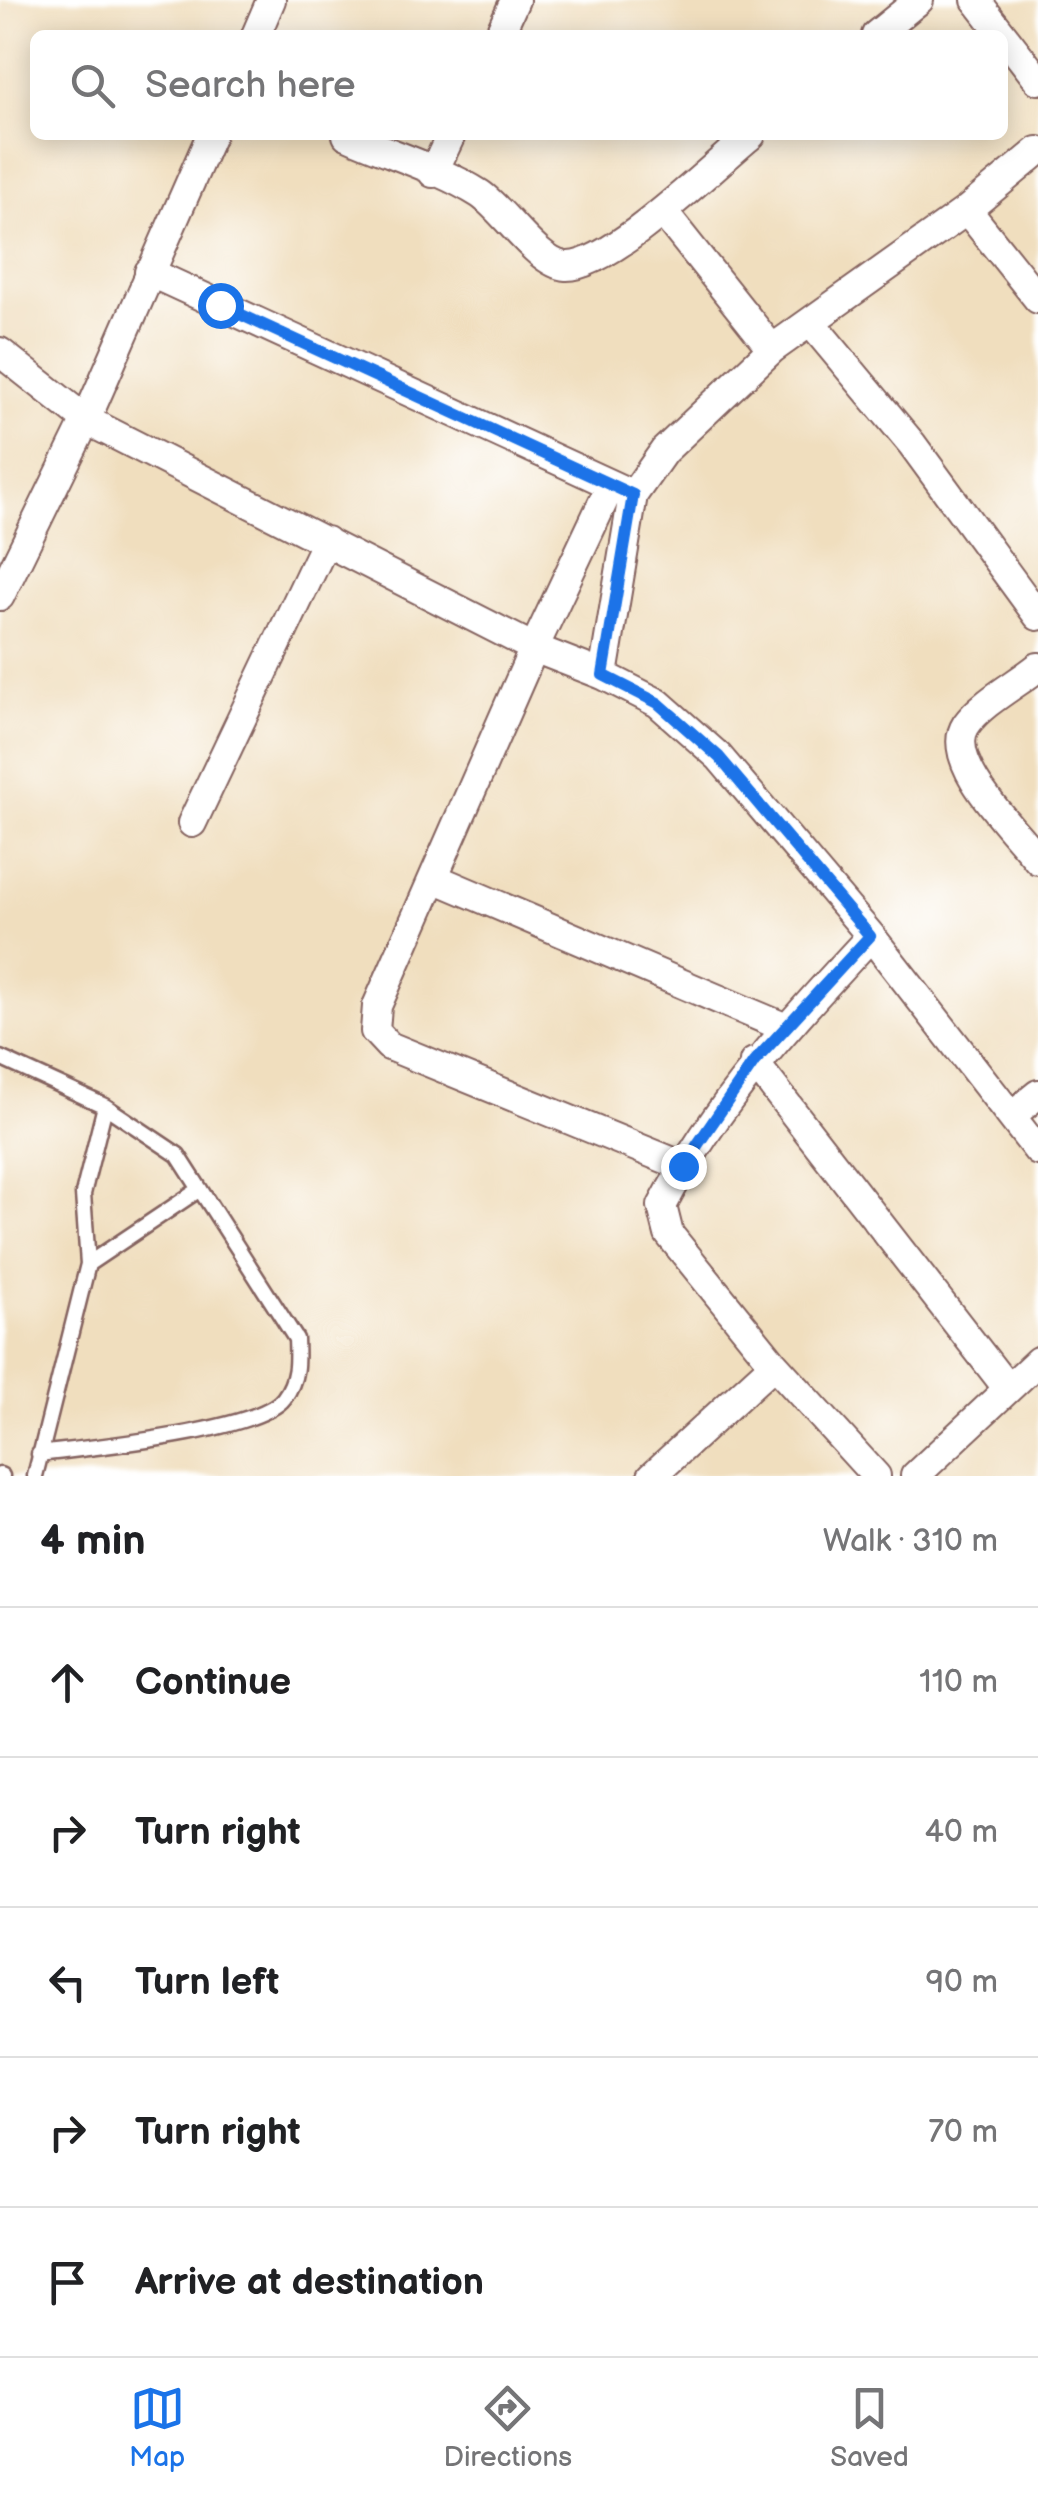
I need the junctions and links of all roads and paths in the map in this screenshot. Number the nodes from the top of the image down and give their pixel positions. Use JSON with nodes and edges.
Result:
{"nodes":[{"id":1,"x":271,"y":0,"type":"edge"},
{"id":2,"x":515,"y":0,"type":"edge"},
{"id":3,"x":919,"y":0,"type":"edge"},
{"id":4,"x":976,"y":0,"type":"edge"},
{"id":5,"x":258,"y":30,"type":"edge"},
{"id":6,"x":500,"y":30,"type":"edge"},
{"id":7,"x":882,"y":30,"type":"edge"},
{"id":8,"x":999,"y":30,"type":"edge"},
{"id":9,"x":1008,"y":41,"type":"edge"},
{"id":10,"x":1038,"y":80,"type":"edge"},
{"id":11,"x":209,"y":140,"type":"edge"},
{"id":12,"x":358,"y":140,"type":"edge"},
{"id":13,"x":448,"y":140,"type":"edge"},
{"id":14,"x":745,"y":140,"type":"edge"},
{"id":15,"x":1038,"y":151,"type":"edge"},
{"id":16,"x":432,"y":173,"type":"junction"},
{"id":17,"x":966,"y":210,"type":"junction"},
{"id":18,"x":664,"y":212,"type":"junction"},
{"id":19,"x":149,"y":272,"type":"junction"},
{"id":20,"x":1038,"y":299,"type":"edge"},
{"id":21,"x":811,"y":324,"type":"junction"},
{"id":22,"x":772,"y":348,"type":"junction"},
{"id":23,"x":0,"y":352,"type":"edge"},
{"id":24,"x":86,"y":420,"type":"junction"},
{"id":25,"x":622,"y":490,"type":"junction"},
{"id":26,"x":326,"y":540,"type":"junction"},
{"id":27,"x":0,"y":596,"type":"edge"},
{"id":28,"x":1038,"y":616,"type":"edge"},
{"id":29,"x":534,"y":648,"type":"junction"},
{"id":30,"x":1038,"y":667,"type":"edge"},
{"id":31,"x":603,"y":675,"type":"junction"},
{"id":32,"x":192,"y":822,"type":"dead end"},
{"id":33,"x":1038,"y":860,"type":"edge"},
{"id":34,"x":434,"y":878,"type":"junction"},
{"id":35,"x":870,"y":936,"type":"junction"},
{"id":36,"x":786,"y":1028,"type":"junction"},
{"id":37,"x":0,"y":1058,"type":"edge"},
{"id":38,"x":754,"y":1062,"type":"junction"},
{"id":39,"x":1038,"y":1094,"type":"edge"},
{"id":40,"x":105,"y":1106,"type":"junction"},
{"id":41,"x":1010,"y":1116,"type":"junction"},
{"id":42,"x":1038,"y":1151,"type":"edge"},
{"id":43,"x":683,"y":1166,"type":"junction"},
{"id":44,"x":200,"y":1188,"type":"junction"},
{"id":45,"x":88,"y":1264,"type":"junction"},
{"id":46,"x":1038,"y":1361,"type":"edge"},
{"id":47,"x":774,"y":1364,"type":"junction"},
{"id":48,"x":1008,"y":1389,"type":"junction"},
{"id":49,"x":39,"y":1454,"type":"junction"},
{"id":50,"x":35,"y":1476,"type":"edge"},
{"id":51,"x":652,"y":1476,"type":"edge"},
{"id":52,"x":876,"y":1476,"type":"edge"},
{"id":53,"x":915,"y":1476,"type":"edge"}],
"edges":[{"from":1,"to":5,"type":"street"},
{"from":2,"to":6,"type":"street"},
{"from":3,"to":7,"type":"street"},
{"from":4,"to":8,"type":"street"},
{"from":9,"to":10,"type":"street"},
{"from":11,"to":19,"type":"street"},
{"from":12,"to":16,"type":"street"},
{"from":13,"to":16,"type":"street"},
{"from":14,"to":18,"type":"street"},
{"from":15,"to":17,"type":"street"},
{"from":16,"to":18,"type":"street"},
{"from":17,"to":20,"type":"street"},
{"from":17,"to":21,"type":"street"},
{"from":18,"to":22,"type":"street"},
{"from":19,"to":24,"type":"street"},
{"from":19,"to":25,"type":"street"},
{"from":21,"to":22,"type":"street"},
{"from":21,"to":28,"type":"street"},
{"from":22,"to":25,"type":"street"},
{"from":23,"to":24,"type":"street"},
{"from":24,"to":26,"type":"street"},
{"from":24,"to":27,"type":"street"},
{"from":25,"to":29,"type":"street"},
{"from":25,"to":31,"type":"street"},
{"from":26,"to":29,"type":"street"},
{"from":26,"to":32,"type":"street"},
{"from":29,"to":31,"type":"street"},
{"from":29,"to":34,"type":"street"},
{"from":30,"to":33,"type":"street"},
{"from":31,"to":35,"type":"street"},
{"from":34,"to":36,"type":"street"},
{"from":34,"to":43,"type":"street"},
{"from":35,"to":36,"type":"street"},
{"from":35,"to":41,"type":"street"},
{"from":36,"to":38,"type":"street"},
{"from":37,"to":40,"type":"lane"},
{"from":38,"to":43,"type":"street"},
{"from":38,"to":48,"type":"street"},
{"from":39,"to":41,"type":"street"},
{"from":40,"to":44,"type":"lane"},
{"from":40,"to":45,"type":"lane"},
{"from":41,"to":42,"type":"street"},
{"from":43,"to":47,"type":"street"},
{"from":44,"to":45,"type":"lane"},
{"from":44,"to":49,"type":"lane"},
{"from":45,"to":49,"type":"lane"},
{"from":46,"to":48,"type":"street"},
{"from":47,"to":51,"type":"street"},
{"from":47,"to":52,"type":"street"},
{"from":48,"to":53,"type":"street"},
{"from":49,"to":50,"type":"lane"}]}
